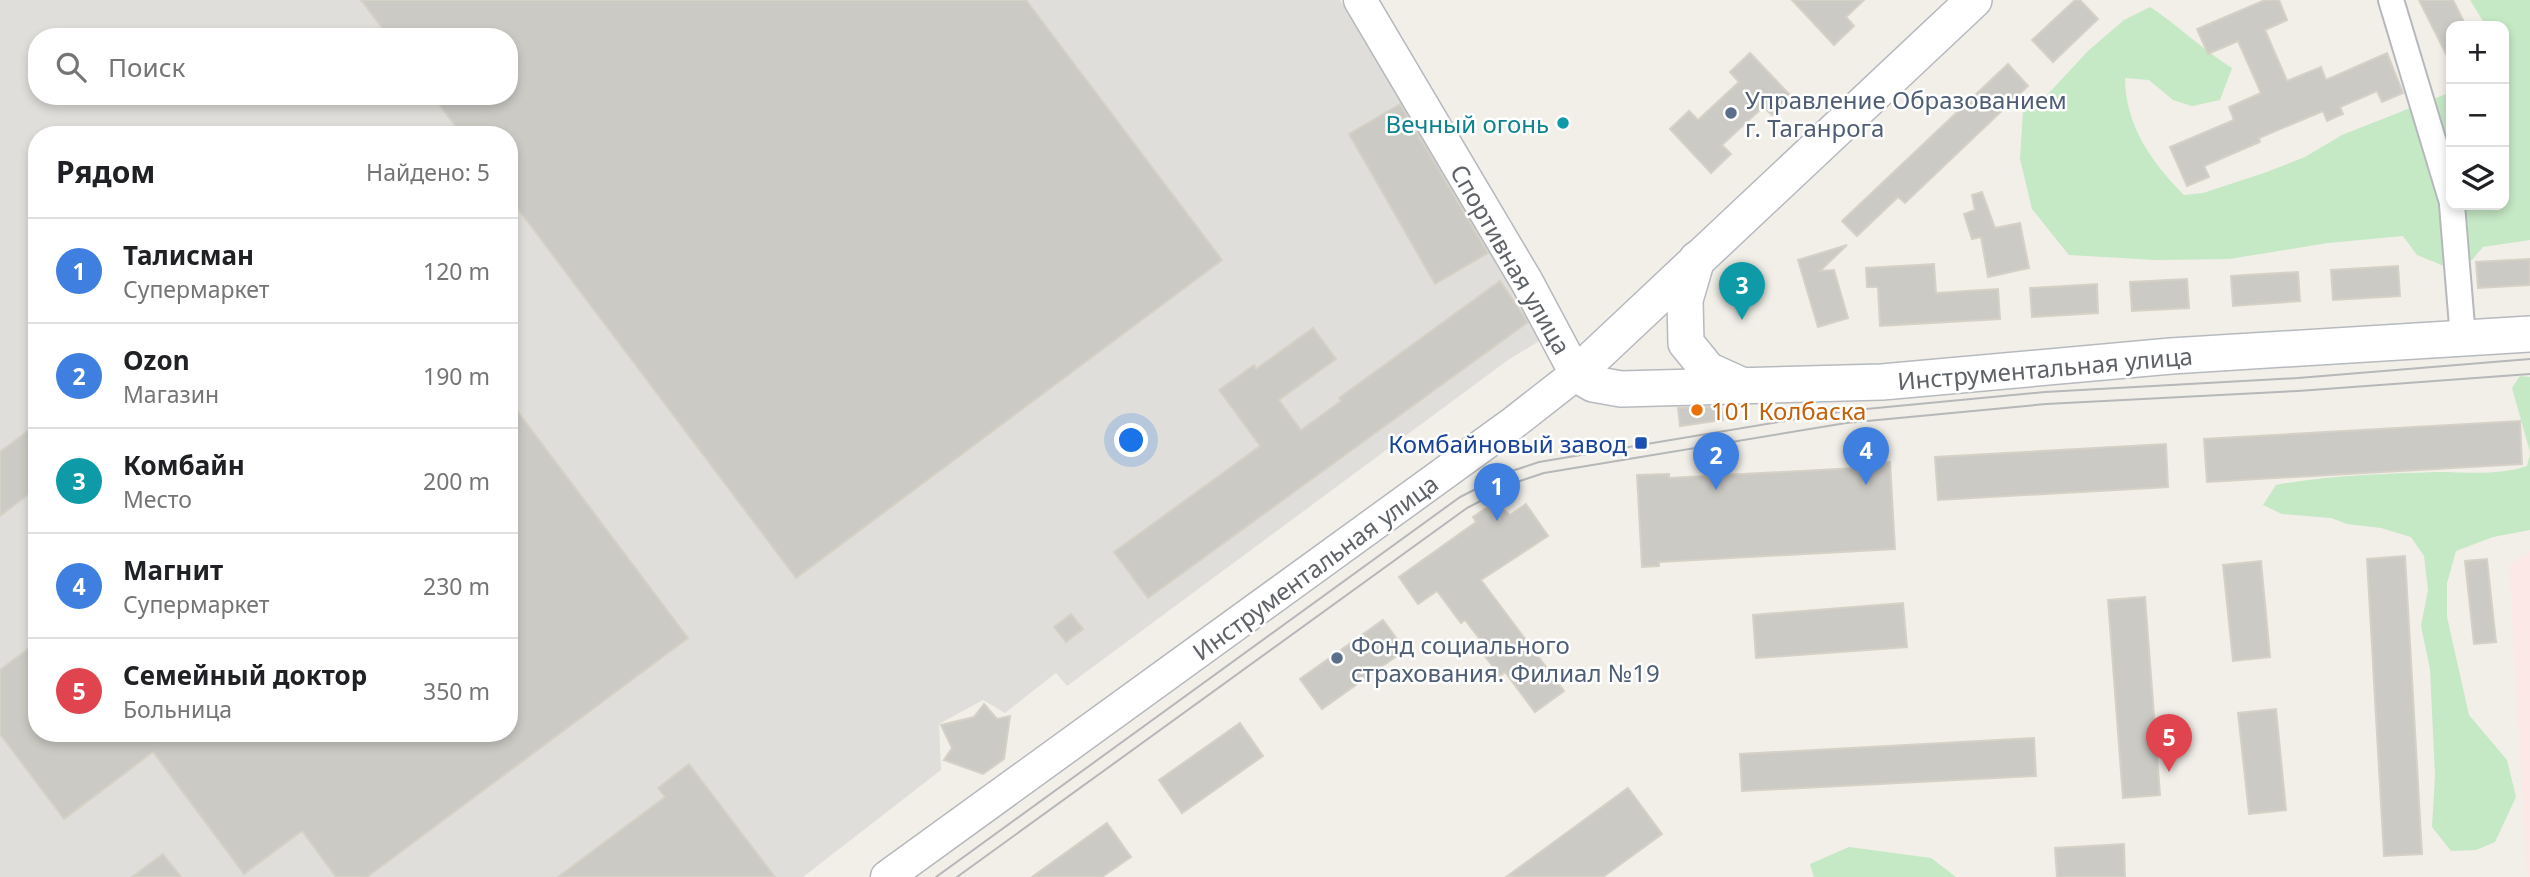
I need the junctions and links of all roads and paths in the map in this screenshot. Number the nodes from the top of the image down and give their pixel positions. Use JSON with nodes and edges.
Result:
{"nodes":[{"id":1,"x":1360,"y":0,"type":"edge"},
{"id":2,"x":1974,"y":0,"type":"edge"},
{"id":3,"x":2391,"y":0,"type":"edge"},
{"id":4,"x":2446,"y":182,"type":"edge"},
{"id":5,"x":2452,"y":210,"type":"edge"},
{"id":6,"x":1697,"y":259,"type":"junction"},
{"id":7,"x":2530,"y":334,"type":"edge"},
{"id":8,"x":2462,"y":338,"type":"junction"},
{"id":9,"x":1576,"y":374,"type":"junction"},
{"id":10,"x":1744,"y":387,"type":"junction"},
{"id":11,"x":887,"y":877,"type":"edge"}],
"edges":[{"from":1,"to":9,"type":"street","name":"Спортивная улица"},
{"from":2,"to":6,"type":"main road"},
{"from":3,"to":4,"type":"street"},
{"from":5,"to":8,"type":"street"},
{"from":6,"to":9,"type":"main road"},
{"from":6,"to":10,"type":"main road"},
{"from":7,"to":8,"type":"main road","name":"Инструментальная улица"},
{"from":8,"to":10,"type":"main road","name":"Инструментальная улица"},
{"from":9,"to":10,"type":"main road","name":"Инструментальная улица"},
{"from":9,"to":11,"type":"street","name":"Инструментальная улица"}]}
